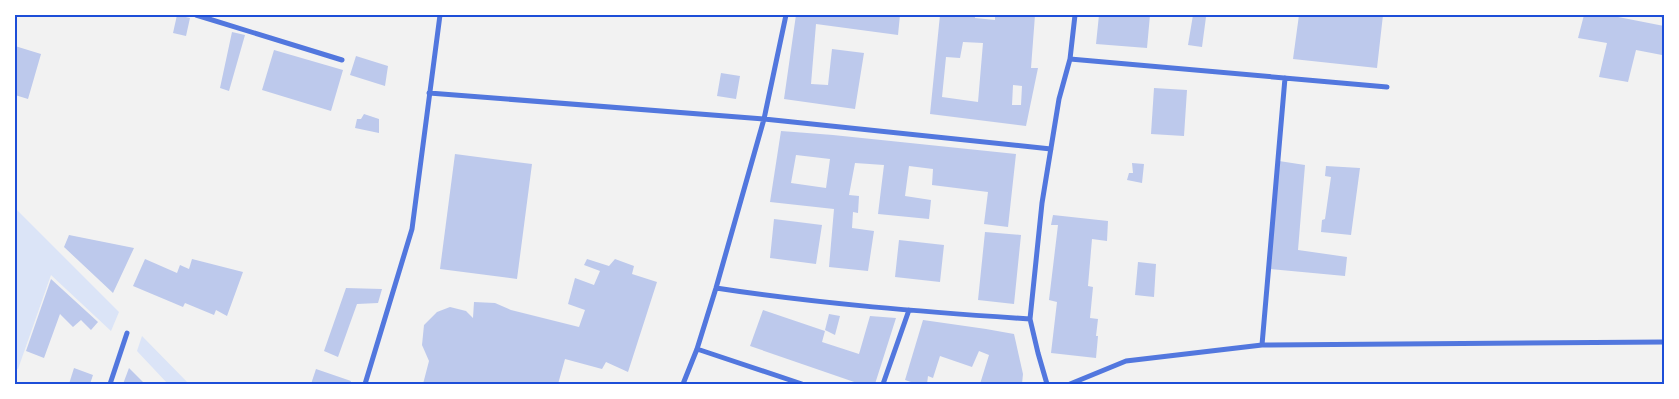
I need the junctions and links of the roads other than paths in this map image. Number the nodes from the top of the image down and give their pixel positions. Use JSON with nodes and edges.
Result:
{"nodes":[{"id":1,"x":196,"y":15,"type":"edge"},
{"id":2,"x":440,"y":15,"type":"edge"},
{"id":3,"x":786,"y":15,"type":"edge"},
{"id":4,"x":1075,"y":15,"type":"edge"},
{"id":5,"x":1070,"y":59,"type":"junction"},
{"id":6,"x":342,"y":60,"type":"dead end"},
{"id":7,"x":1285,"y":78,"type":"junction"},
{"id":8,"x":1387,"y":87,"type":"dead end"},
{"id":9,"x":429,"y":93,"type":"junction"},
{"id":10,"x":764,"y":119,"type":"junction"},
{"id":11,"x":1051,"y":149,"type":"junction"},
{"id":12,"x":716,"y":288,"type":"junction"},
{"id":13,"x":909,"y":310,"type":"junction"},
{"id":14,"x":1030,"y":319,"type":"junction"},
{"id":15,"x":128,"y":333,"type":"dead end"},
{"id":16,"x":1664,"y":342,"type":"edge"},
{"id":17,"x":1262,"y":345,"type":"junction"},
{"id":18,"x":697,"y":349,"type":"junction"},
{"id":19,"x":110,"y":384,"type":"edge"},
{"id":20,"x":365,"y":384,"type":"edge"},
{"id":21,"x":683,"y":384,"type":"edge"},
{"id":22,"x":802,"y":384,"type":"edge"},
{"id":23,"x":883,"y":384,"type":"edge"},
{"id":24,"x":1047,"y":384,"type":"edge"},
{"id":25,"x":1070,"y":384,"type":"edge"}],
"edges":[{"from":1,"to":6,"type":"street"},
{"from":2,"to":9,"type":"street"},
{"from":3,"to":10,"type":"street"},
{"from":4,"to":5,"type":"street"},
{"from":5,"to":7,"type":"street"},
{"from":5,"to":11,"type":"street"},
{"from":7,"to":8,"type":"street"},
{"from":7,"to":17,"type":"street"},
{"from":9,"to":10,"type":"street"},
{"from":9,"to":20,"type":"street"},
{"from":10,"to":11,"type":"street"},
{"from":10,"to":12,"type":"street"},
{"from":11,"to":14,"type":"street"},
{"from":12,"to":13,"type":"street"},
{"from":12,"to":18,"type":"street"},
{"from":13,"to":14,"type":"street"},
{"from":13,"to":23,"type":"street"},
{"from":14,"to":24,"type":"street"},
{"from":15,"to":19,"type":"street"},
{"from":16,"to":17,"type":"street"},
{"from":17,"to":25,"type":"street"},
{"from":18,"to":21,"type":"street"},
{"from":18,"to":22,"type":"street"}]}
